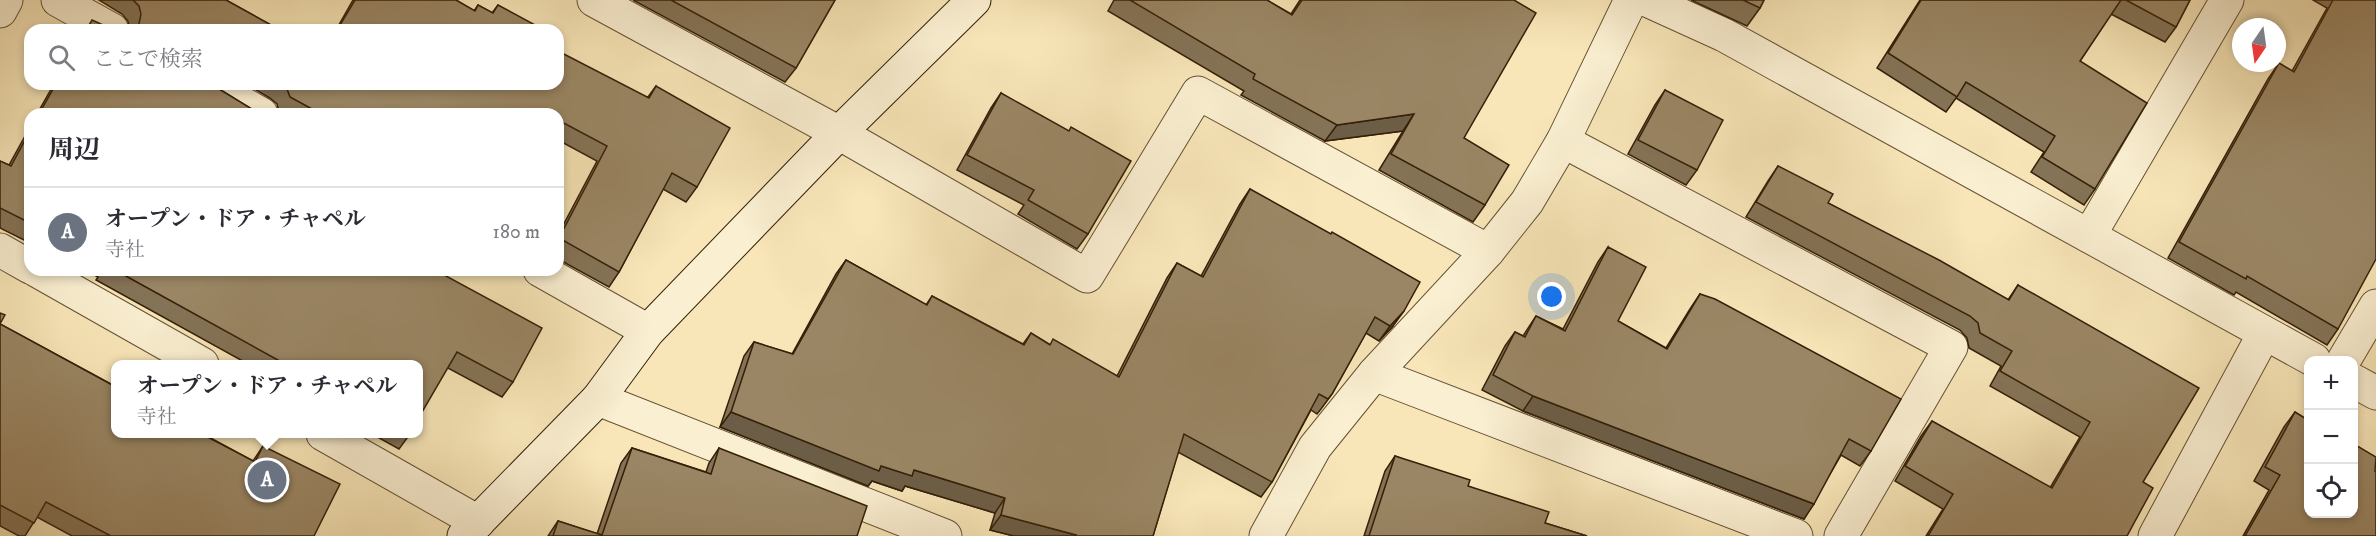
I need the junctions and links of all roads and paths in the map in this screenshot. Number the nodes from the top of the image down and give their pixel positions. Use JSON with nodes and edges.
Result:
{"nodes":[{"id":1,"x":6,"y":0,"type":"edge"},
{"id":2,"x":58,"y":0,"type":"edge"},
{"id":3,"x":594,"y":0,"type":"edge"},
{"id":4,"x":974,"y":0,"type":"edge"},
{"id":5,"x":1631,"y":0,"type":"edge"},
{"id":6,"x":1647,"y":0,"type":"edge"},
{"id":7,"x":2227,"y":0,"type":"edge"},
{"id":8,"x":0,"y":11,"type":"edge"},
{"id":9,"x":100,"y":24,"type":"edge"},
{"id":10,"x":219,"y":90,"type":"edge"},
{"id":11,"x":250,"y":108,"type":"edge"},
{"id":12,"x":839,"y":133,"type":"junction"},
{"id":13,"x":1563,"y":141,"type":"junction"},
{"id":14,"x":2089,"y":236,"type":"junction"},
{"id":15,"x":0,"y":249,"type":"edge"},
{"id":16,"x":1488,"y":251,"type":"junction"},
{"id":17,"x":24,"y":263,"type":"edge"},
{"id":18,"x":47,"y":276,"type":"edge"},
{"id":19,"x":551,"y":276,"type":"edge"},
{"id":20,"x":2376,"y":306,"type":"edge"},
{"id":21,"x":648,"y":331,"type":"junction"},
{"id":22,"x":2264,"y":334,"type":"junction"},
{"id":23,"x":2306,"y":356,"type":"edge"},
{"id":24,"x":2346,"y":356,"type":"edge"},
{"id":25,"x":195,"y":360,"type":"edge"},
{"id":26,"x":1374,"y":374,"type":"junction"},
{"id":27,"x":2358,"y":383,"type":"edge"},
{"id":28,"x":2376,"y":393,"type":"edge"},
{"id":29,"x":598,"y":399,"type":"junction"},
{"id":30,"x":329,"y":438,"type":"edge"},
{"id":31,"x":471,"y":529,"type":"edge"},
{"id":32,"x":942,"y":536,"type":"edge"},
{"id":33,"x":1266,"y":536,"type":"edge"},
{"id":34,"x":1796,"y":536,"type":"edge"},
{"id":35,"x":1841,"y":536,"type":"edge"},
{"id":36,"x":2155,"y":536,"type":"edge"}],
"edges":[{"from":1,"to":8,"type":"street"},
{"from":2,"to":9,"type":"street"},
{"from":3,"to":12,"type":"street"},
{"from":4,"to":12,"type":"street"},
{"from":5,"to":13,"type":"street"},
{"from":6,"to":14,"type":"street"},
{"from":7,"to":14,"type":"street"},
{"from":10,"to":11,"type":"street"},
{"from":12,"to":16,"type":"street"},
{"from":12,"to":21,"type":"street"},
{"from":13,"to":16,"type":"street"},
{"from":13,"to":35,"type":"street"},
{"from":14,"to":22,"type":"street"},
{"from":15,"to":17,"type":"street"},
{"from":16,"to":26,"type":"street"},
{"from":18,"to":25,"type":"street"},
{"from":19,"to":21,"type":"street"},
{"from":20,"to":24,"type":"street"},
{"from":21,"to":29,"type":"street"},
{"from":22,"to":23,"type":"street"},
{"from":22,"to":36,"type":"street"},
{"from":26,"to":33,"type":"street"},
{"from":26,"to":34,"type":"street"},
{"from":27,"to":28,"type":"street"},
{"from":29,"to":31,"type":"street"},
{"from":29,"to":32,"type":"street"},
{"from":30,"to":31,"type":"street"}]}
